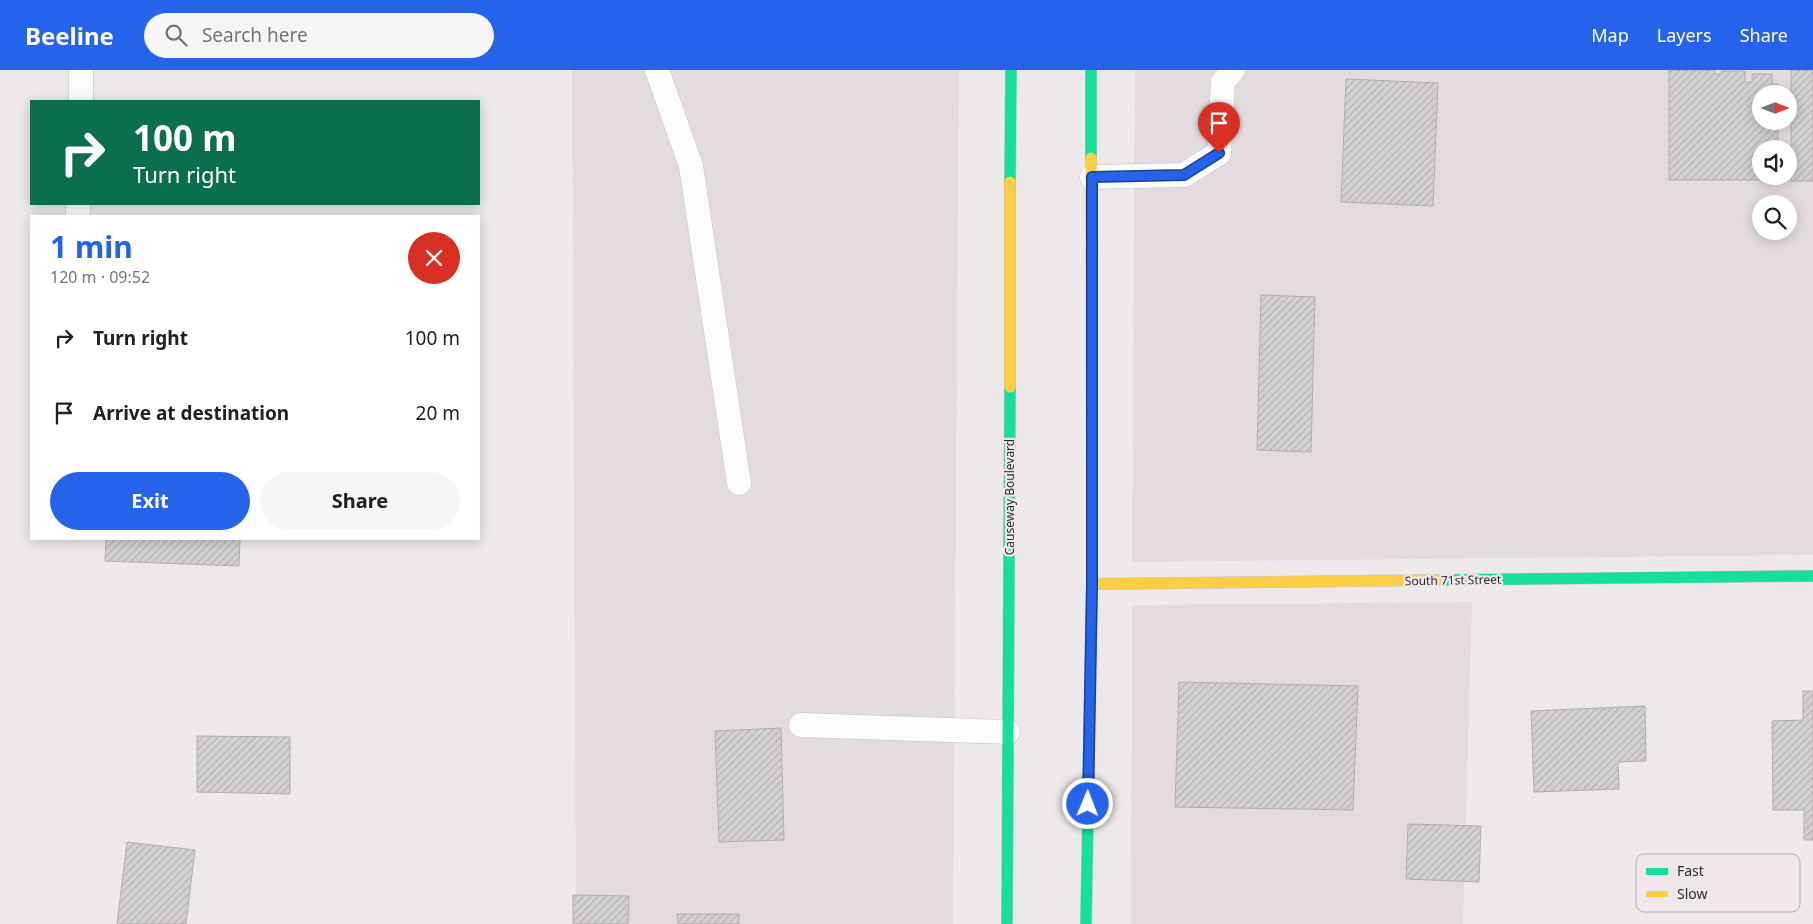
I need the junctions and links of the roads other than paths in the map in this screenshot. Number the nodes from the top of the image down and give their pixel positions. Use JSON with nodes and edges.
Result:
{"nodes":[{"id":1,"x":81,"y":70,"type":"edge"},
{"id":2,"x":657,"y":70,"type":"edge"},
{"id":3,"x":1011,"y":70,"type":"edge"},
{"id":4,"x":1091,"y":70,"type":"edge"},
{"id":5,"x":1232,"y":70,"type":"edge"},
{"id":6,"x":81,"y":100,"type":"edge"},
{"id":7,"x":1092,"y":177,"type":"junction"},
{"id":8,"x":739,"y":483,"type":"dead end"},
{"id":9,"x":1813,"y":576,"type":"edge"},
{"id":10,"x":1092,"y":584,"type":"junction"},
{"id":11,"x":801,"y":725,"type":"dead end"},
{"id":12,"x":1008,"y":732,"type":"junction"},
{"id":13,"x":1007,"y":924,"type":"edge"},
{"id":14,"x":1086,"y":924,"type":"edge"}],
"edges":[{"from":1,"to":6,"type":"lane"},
{"from":2,"to":8,"type":"lane"},
{"from":3,"to":12,"type":"main road","name":"Causeway Boulevard"},
{"from":4,"to":7,"type":"main road"},
{"from":5,"to":7,"type":"lane"},
{"from":7,"to":10,"type":"main road"},
{"from":9,"to":10,"type":"main road","name":"South 71st Street"},
{"from":10,"to":14,"type":"main road"},
{"from":11,"to":12,"type":"lane"},
{"from":12,"to":13,"type":"main road","name":"Causeway Boulevard"}]}
